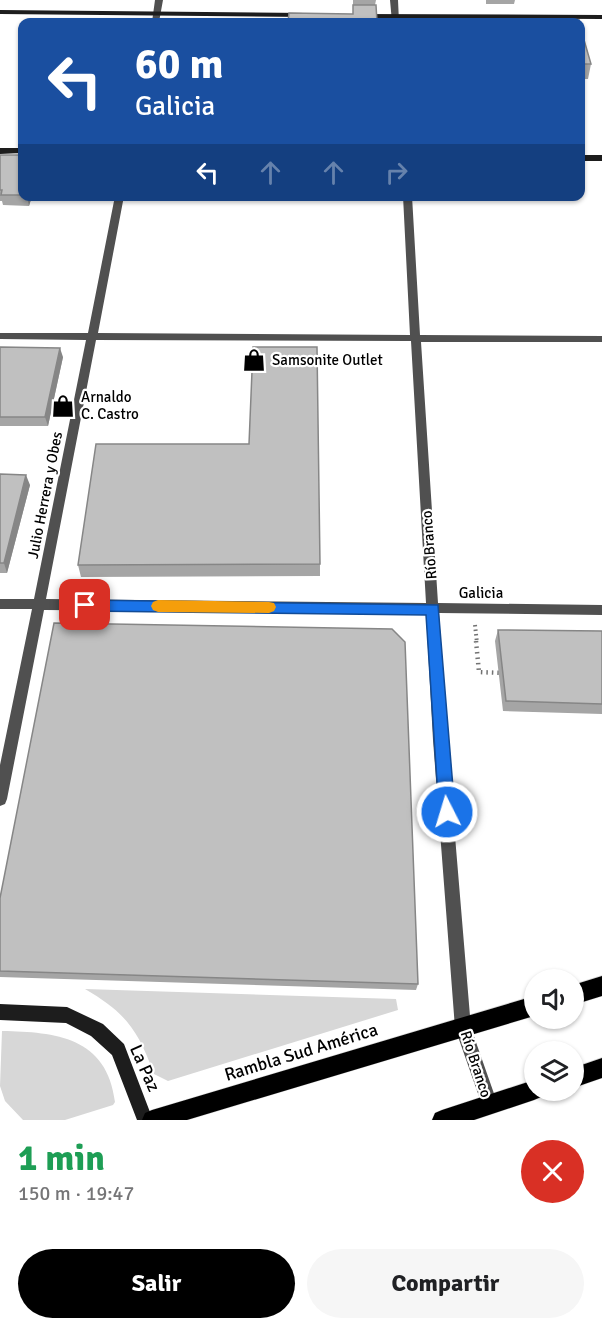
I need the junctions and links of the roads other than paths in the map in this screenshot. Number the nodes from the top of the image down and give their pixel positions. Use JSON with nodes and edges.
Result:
{"nodes":[{"id":1,"x":159,"y":0,"type":"edge"},
{"id":2,"x":394,"y":0,"type":"edge"},
{"id":3,"x":0,"y":12,"type":"edge"},
{"id":4,"x":312,"y":15,"type":"edge"},
{"id":5,"x":348,"y":16,"type":"edge"},
{"id":6,"x":602,"y":17,"type":"edge"},
{"id":7,"x":134,"y":18,"type":"edge"},
{"id":8,"x":156,"y":18,"type":"edge"},
{"id":9,"x":195,"y":18,"type":"edge"},
{"id":10,"x":380,"y":18,"type":"edge"},
{"id":11,"x":396,"y":18,"type":"edge"},
{"id":12,"x":499,"y":18,"type":"edge"},
{"id":13,"x":0,"y":151,"type":"edge"},
{"id":14,"x":18,"y":151,"type":"edge"},
{"id":15,"x":585,"y":158,"type":"edge"},
{"id":16,"x":602,"y":158,"type":"edge"},
{"id":17,"x":119,"y":201,"type":"edge"},
{"id":18,"x":407,"y":201,"type":"edge"},
{"id":19,"x":0,"y":336,"type":"edge"},
{"id":20,"x":92,"y":337,"type":"junction"},
{"id":21,"x":416,"y":339,"type":"junction"},
{"id":22,"x":602,"y":339,"type":"edge"},
{"id":23,"x":0,"y":604,"type":"edge"},
{"id":24,"x":39,"y":605,"type":"junction"},
{"id":25,"x":433,"y":609,"type":"junction"},
{"id":26,"x":602,"y":610,"type":"edge"},
{"id":27,"x":0,"y":799,"type":"edge"},
{"id":28,"x":602,"y":986,"type":"edge"},
{"id":29,"x":584,"y":991,"type":"edge"},
{"id":30,"x":524,"y":1009,"type":"edge"},
{"id":31,"x":0,"y":1012,"type":"edge"},
{"id":32,"x":463,"y":1028,"type":"junction"},
{"id":33,"x":602,"y":1068,"type":"edge"},
{"id":34,"x":584,"y":1074,"type":"edge"},
{"id":35,"x":524,"y":1093,"type":"edge"},
{"id":36,"x":490,"y":1105,"type":"junction"},
{"id":37,"x":145,"y":1120,"type":"edge"},
{"id":38,"x":152,"y":1120,"type":"edge"},
{"id":39,"x":442,"y":1120,"type":"edge"}],
"edges":[{"from":1,"to":8,"type":"street"},
{"from":2,"to":11,"type":"street"},
{"from":3,"to":7,"type":"street"},
{"from":4,"to":9,"type":"street"},
{"from":5,"to":10,"type":"street"},
{"from":6,"to":12,"type":"street"},
{"from":13,"to":14,"type":"street"},
{"from":15,"to":16,"type":"street"},
{"from":17,"to":20,"type":"street","name":"Julio Herrera y Obes"},
{"from":18,"to":21,"type":"street","name":"Río Branco"},
{"from":19,"to":20,"type":"street"},
{"from":20,"to":21,"type":"street"},
{"from":20,"to":24,"type":"street","name":"Julio Herrera y Obes"},
{"from":21,"to":22,"type":"street"},
{"from":21,"to":25,"type":"street","name":"Río Branco"},
{"from":23,"to":24,"type":"street","name":"Galicia"},
{"from":24,"to":25,"type":"street","name":"Galicia"},
{"from":24,"to":27,"type":"street","name":"Julio Herrera y Obes"},
{"from":25,"to":26,"type":"street","name":"Galicia"},
{"from":25,"to":32,"type":"street","name":"Río Branco"},
{"from":28,"to":29,"type":"main road"},
{"from":30,"to":32,"type":"main road","name":"Rambla Sud América"},
{"from":31,"to":37,"type":"street","name":"La Paz"},
{"from":32,"to":36,"type":"street","name":"Río Branco"},
{"from":32,"to":38,"type":"main road","name":"Rambla Sud América"},
{"from":33,"to":34,"type":"main road"},
{"from":35,"to":36,"type":"main road"},
{"from":36,"to":39,"type":"main road"}]}
